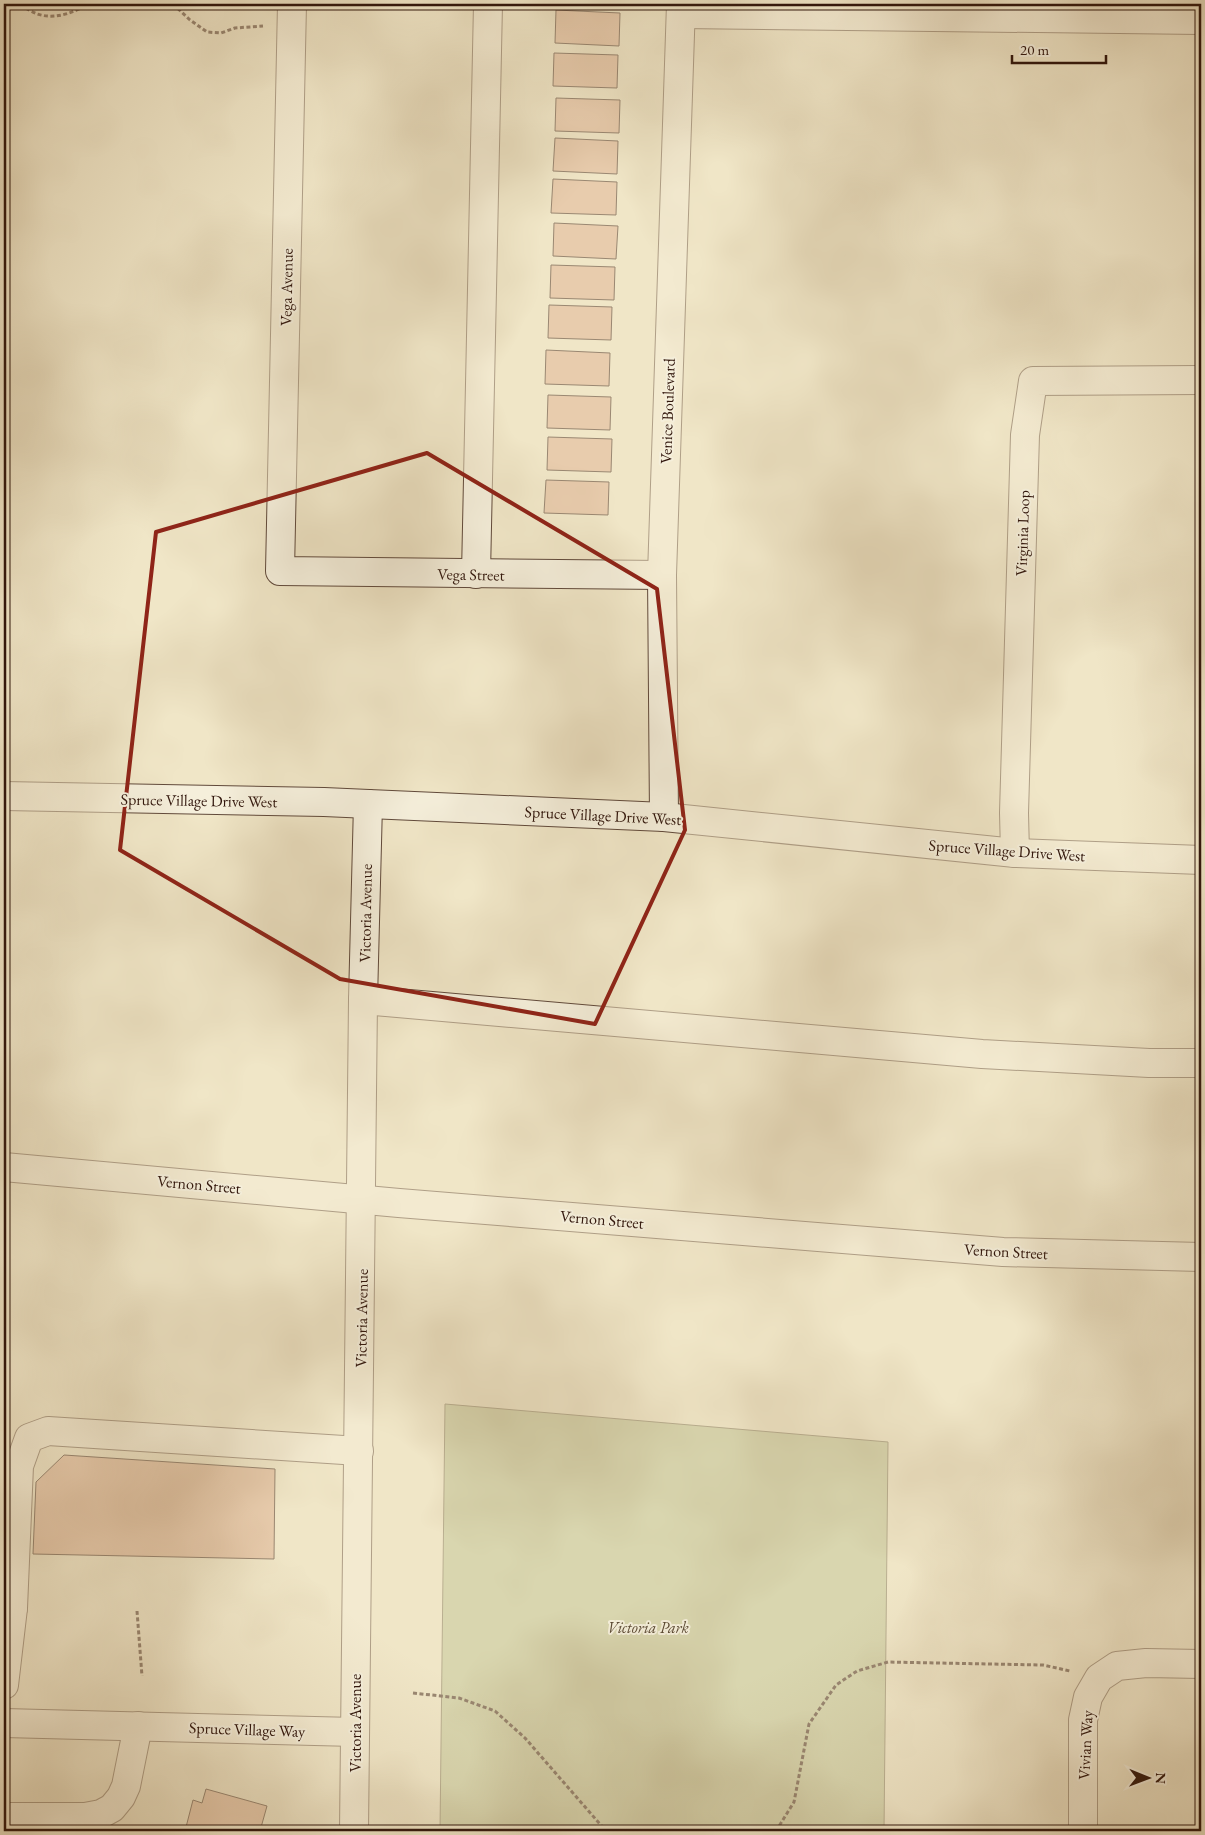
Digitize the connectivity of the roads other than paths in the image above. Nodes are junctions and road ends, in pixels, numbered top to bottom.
1 (488, 4) edge
2 (681, 9) edge
3 (292, 15) edge
4 (1201, 20) edge
5 (1201, 380) edge
6 (280, 571) joint
7 (476, 574) junction
8 (662, 575) junction
9 (4, 796) edge
10 (368, 804) junction
11 (664, 818) junction
12 (1014, 853) junction
13 (1201, 860) edge
14 (364, 1000) junction
15 (1201, 1063) edge
16 (4, 1166) edge
17 (362, 1199) junction
18 (1201, 1257) edge
19 (359, 1451) junction
20 (8, 1608) edge
21 (1201, 1664) edge
22 (4, 1685) edge
23 (4, 1723) edge
24 (138, 1726) junction
25 (355, 1732) junction
26 (4, 1817) edge
27 (354, 1831) edge
28 (1083, 1831) edge

1 - 7 street
2 - 4 street
2 - 8 street, Venice Boulevard
3 - 6 street, Vega Avenue
5 - 12 street, Virginia Loop
6 - 7 street, Vega Street
7 - 8 street, Vega Street
8 - 11 street, Venice Boulevard
9 - 10 street, Spruce Village Drive West
10 - 11 street, Spruce Village Drive West
10 - 14 street, Victoria Avenue
11 - 12 street, Spruce Village Drive West
12 - 13 street, Spruce Village Drive West
14 - 15 street
14 - 17 street, Victoria Avenue
16 - 17 street, Vernon Street
17 - 18 street, Vernon Street
17 - 19 street, Victoria Avenue
19 - 20 street
19 - 25 street, Victoria Avenue
20 - 22 street
21 - 28 street, Vivian Way
23 - 24 street, Spruce Village Way
24 - 25 street, Spruce Village Way
24 - 26 street
25 - 27 street, Victoria Avenue

